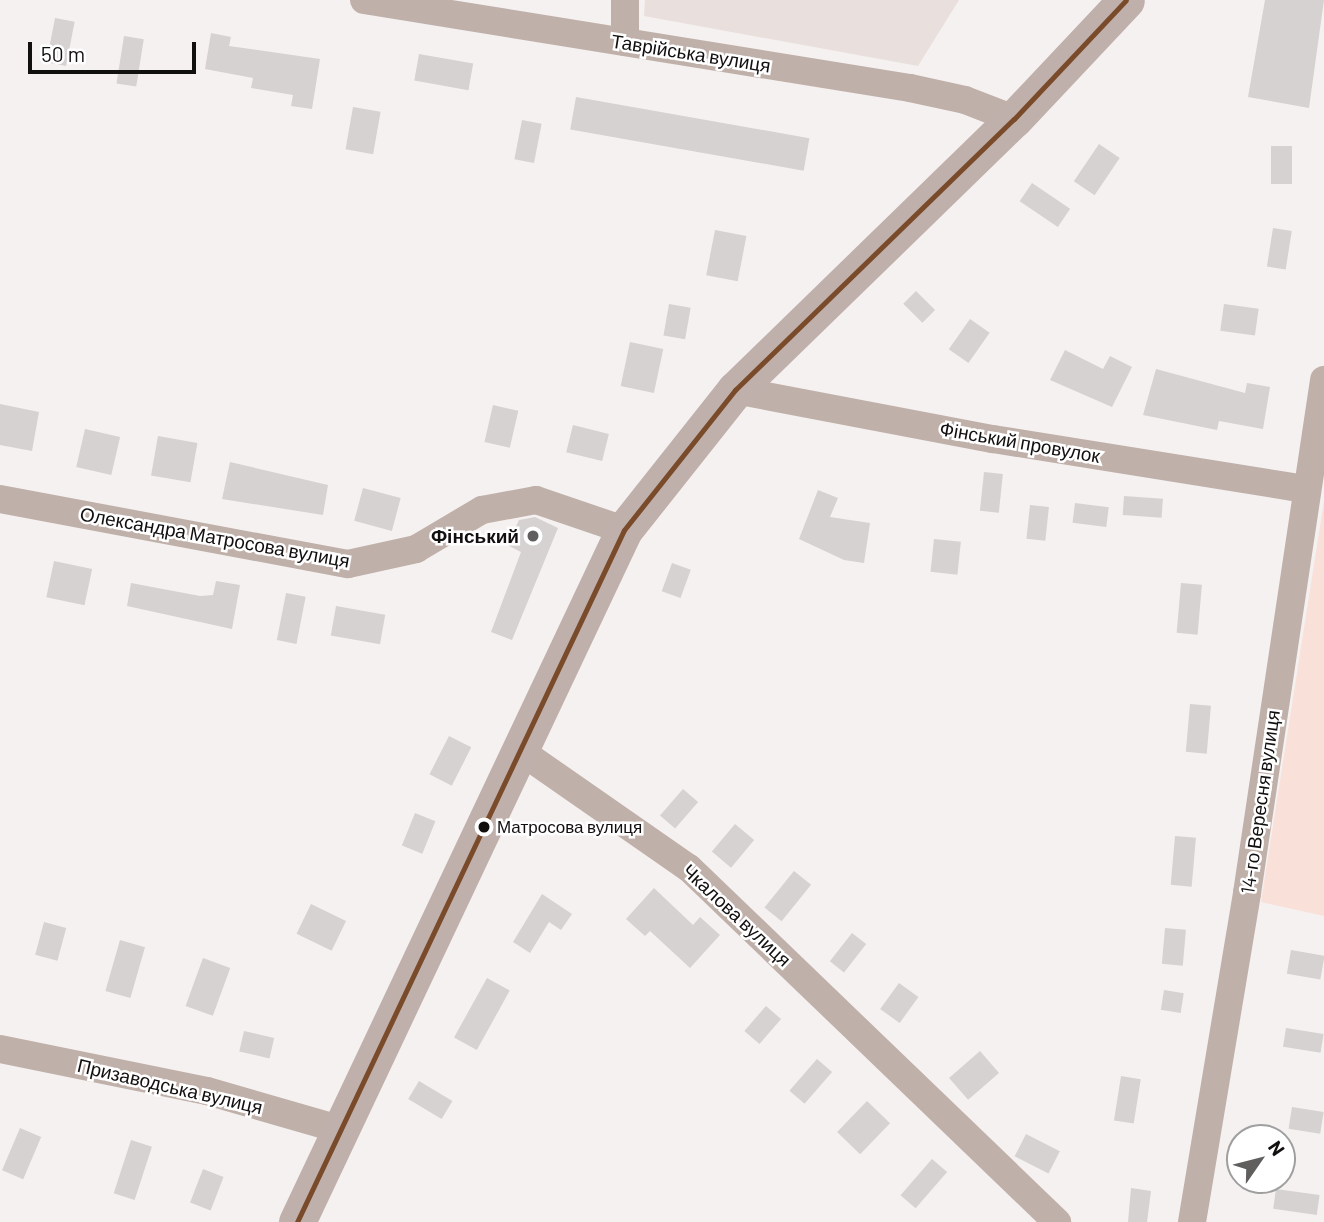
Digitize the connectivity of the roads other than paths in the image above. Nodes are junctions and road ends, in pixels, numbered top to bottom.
1 (364, 0) edge
2 (625, 0) edge
3 (1126, 0) edge
4 (625, 42) junction
5 (1014, 119) junction
6 (1324, 380) edge
7 (735, 390) junction
8 (1306, 489) junction
9 (0, 499) edge
10 (624, 530) junction
11 (519, 750) junction
12 (0, 1049) edge
13 (339, 1129) junction
14 (297, 1222) edge
15 (1057, 1222) edge
16 (1192, 1222) edge

1 - 4 street, Таврійська вулиця
2 - 4 street
3 - 5 main road
4 - 5 street, Таврійська вулиця
5 - 7 main road
6 - 8 street, 14-го Вересня вулиця
7 - 8 street, Фінський провулок
7 - 10 main road
8 - 16 street, 14-го Вересня вулиця
9 - 10 street, Олександра Матросова вулиця
10 - 11 main road
11 - 13 main road
11 - 15 street, Чкалова вулиця
12 - 13 street, Призаводська вулиця
13 - 14 main road

